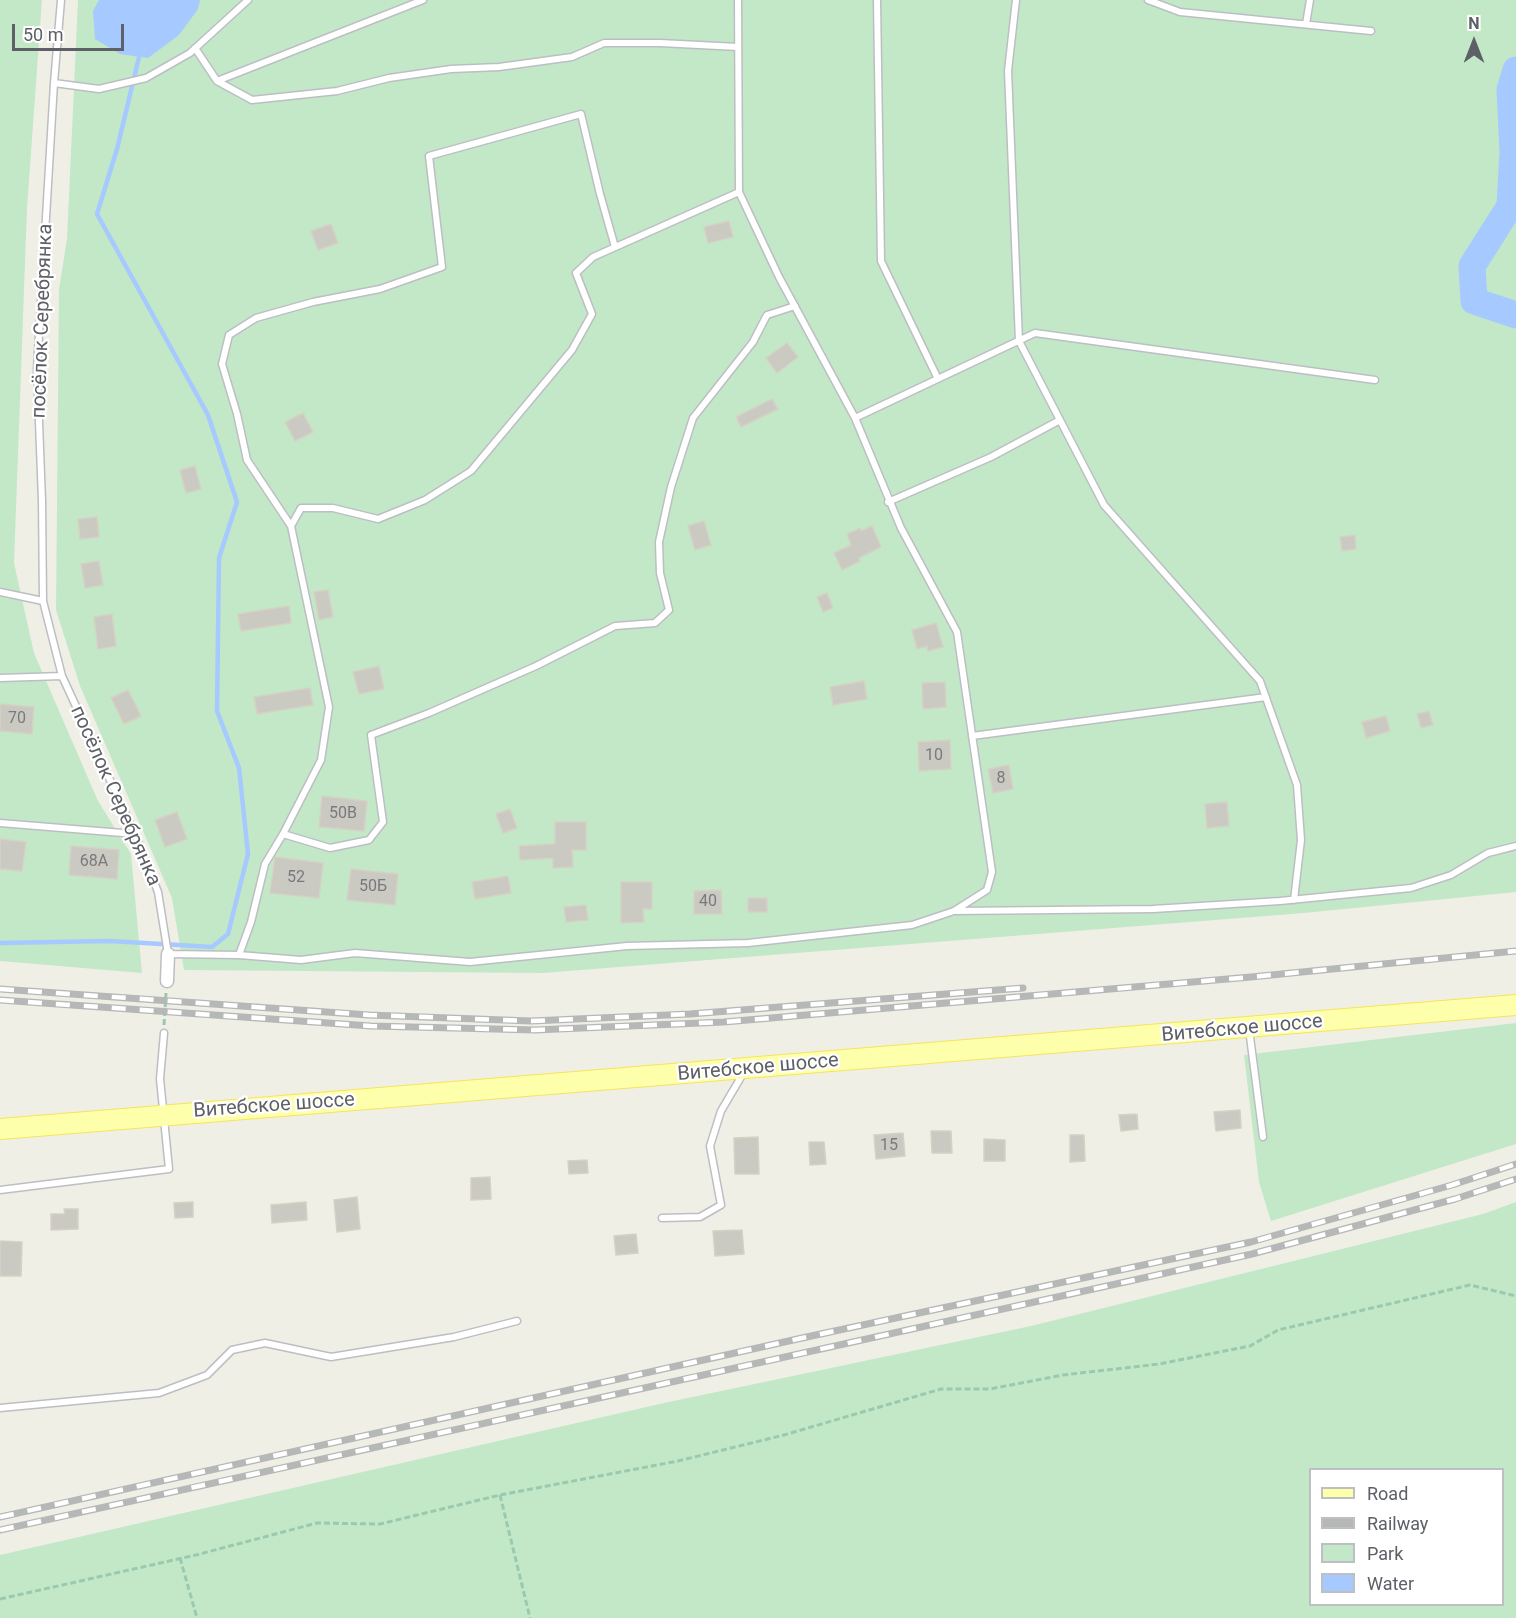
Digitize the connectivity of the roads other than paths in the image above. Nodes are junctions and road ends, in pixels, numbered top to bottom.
1 (61, 0) edge
2 (248, 0) edge
3 (423, 0) edge
4 (738, 0) edge
5 (877, 0) edge
6 (1016, 0) edge
7 (1148, 0) edge
8 (1310, 0) edge
9 (1168, 4) edge
10 (1305, 24) junction
11 (1371, 31) dead end
12 (738, 47) junction
13 (195, 48) junction
14 (217, 81) junction
15 (54, 83) junction
16 (739, 192) junction
17 (615, 247) junction
18 (795, 306) junction
19 (1019, 340) junction
20 (939, 379) junction
21 (1375, 380) dead end
22 (855, 418) junction
23 (1060, 420) junction
24 (888, 502) junction
25 (291, 526) junction
26 (0, 592) edge
27 (43, 602) junction
28 (62, 676) junction
29 (0, 678) edge
30 (1266, 697) junction
31 (972, 736) junction
32 (0, 823) edge
33 (135, 834) junction
34 (283, 834) junction
35 (1516, 846) edge
36 (1294, 900) junction
37 (954, 911) junction
38 (168, 954) junction
39 (239, 955) junction
40 (167, 981) road end
41 (1516, 1005) edge
42 (1249, 1028) junction
43 (164, 1033) road end
44 (746, 1069) junction
45 (164, 1115) junction
46 (0, 1129) edge
47 (1263, 1137) dead end
48 (0, 1190) edge
49 (662, 1218) dead end
50 (517, 1321) dead end
51 (0, 1408) edge

1 - 15 lane, посёлок Серебрянка
2 - 13 lane
3 - 14 lane
4 - 12 lane
5 - 20 lane
6 - 19 lane
7 - 9 lane
8 - 10 lane
9 - 10 lane
10 - 11 lane
12 - 14 lane
12 - 16 lane
13 - 14 lane
13 - 15 lane
15 - 27 lane, посёлок Серебрянка
16 - 17 lane
16 - 18 lane
17 - 25 lane
17 - 25 lane
18 - 22 lane
18 - 34 lane
19 - 20 lane
19 - 21 lane
19 - 23 lane
20 - 22 lane
22 - 24 lane
23 - 24 lane
23 - 30 lane
24 - 31 lane
25 - 34 lane
26 - 27 lane
27 - 28 lane, посёлок Серебрянка
28 - 29 lane
28 - 33 lane, посёлок Серебрянка
30 - 31 lane
30 - 36 lane
31 - 37 lane
32 - 33 lane
33 - 38 lane, посёлок Серебрянка
34 - 39 lane
35 - 36 lane
36 - 37 lane
37 - 39 lane
38 - 39 lane
38 - 40 street
41 - 42 main road, Витебское шоссе
42 - 44 main road, Витебское шоссе
42 - 47 lane
43 - 45 lane
44 - 45 main road, Витебское шоссе
44 - 49 lane
45 - 46 main road, Витебское шоссе
45 - 48 lane
50 - 51 lane

